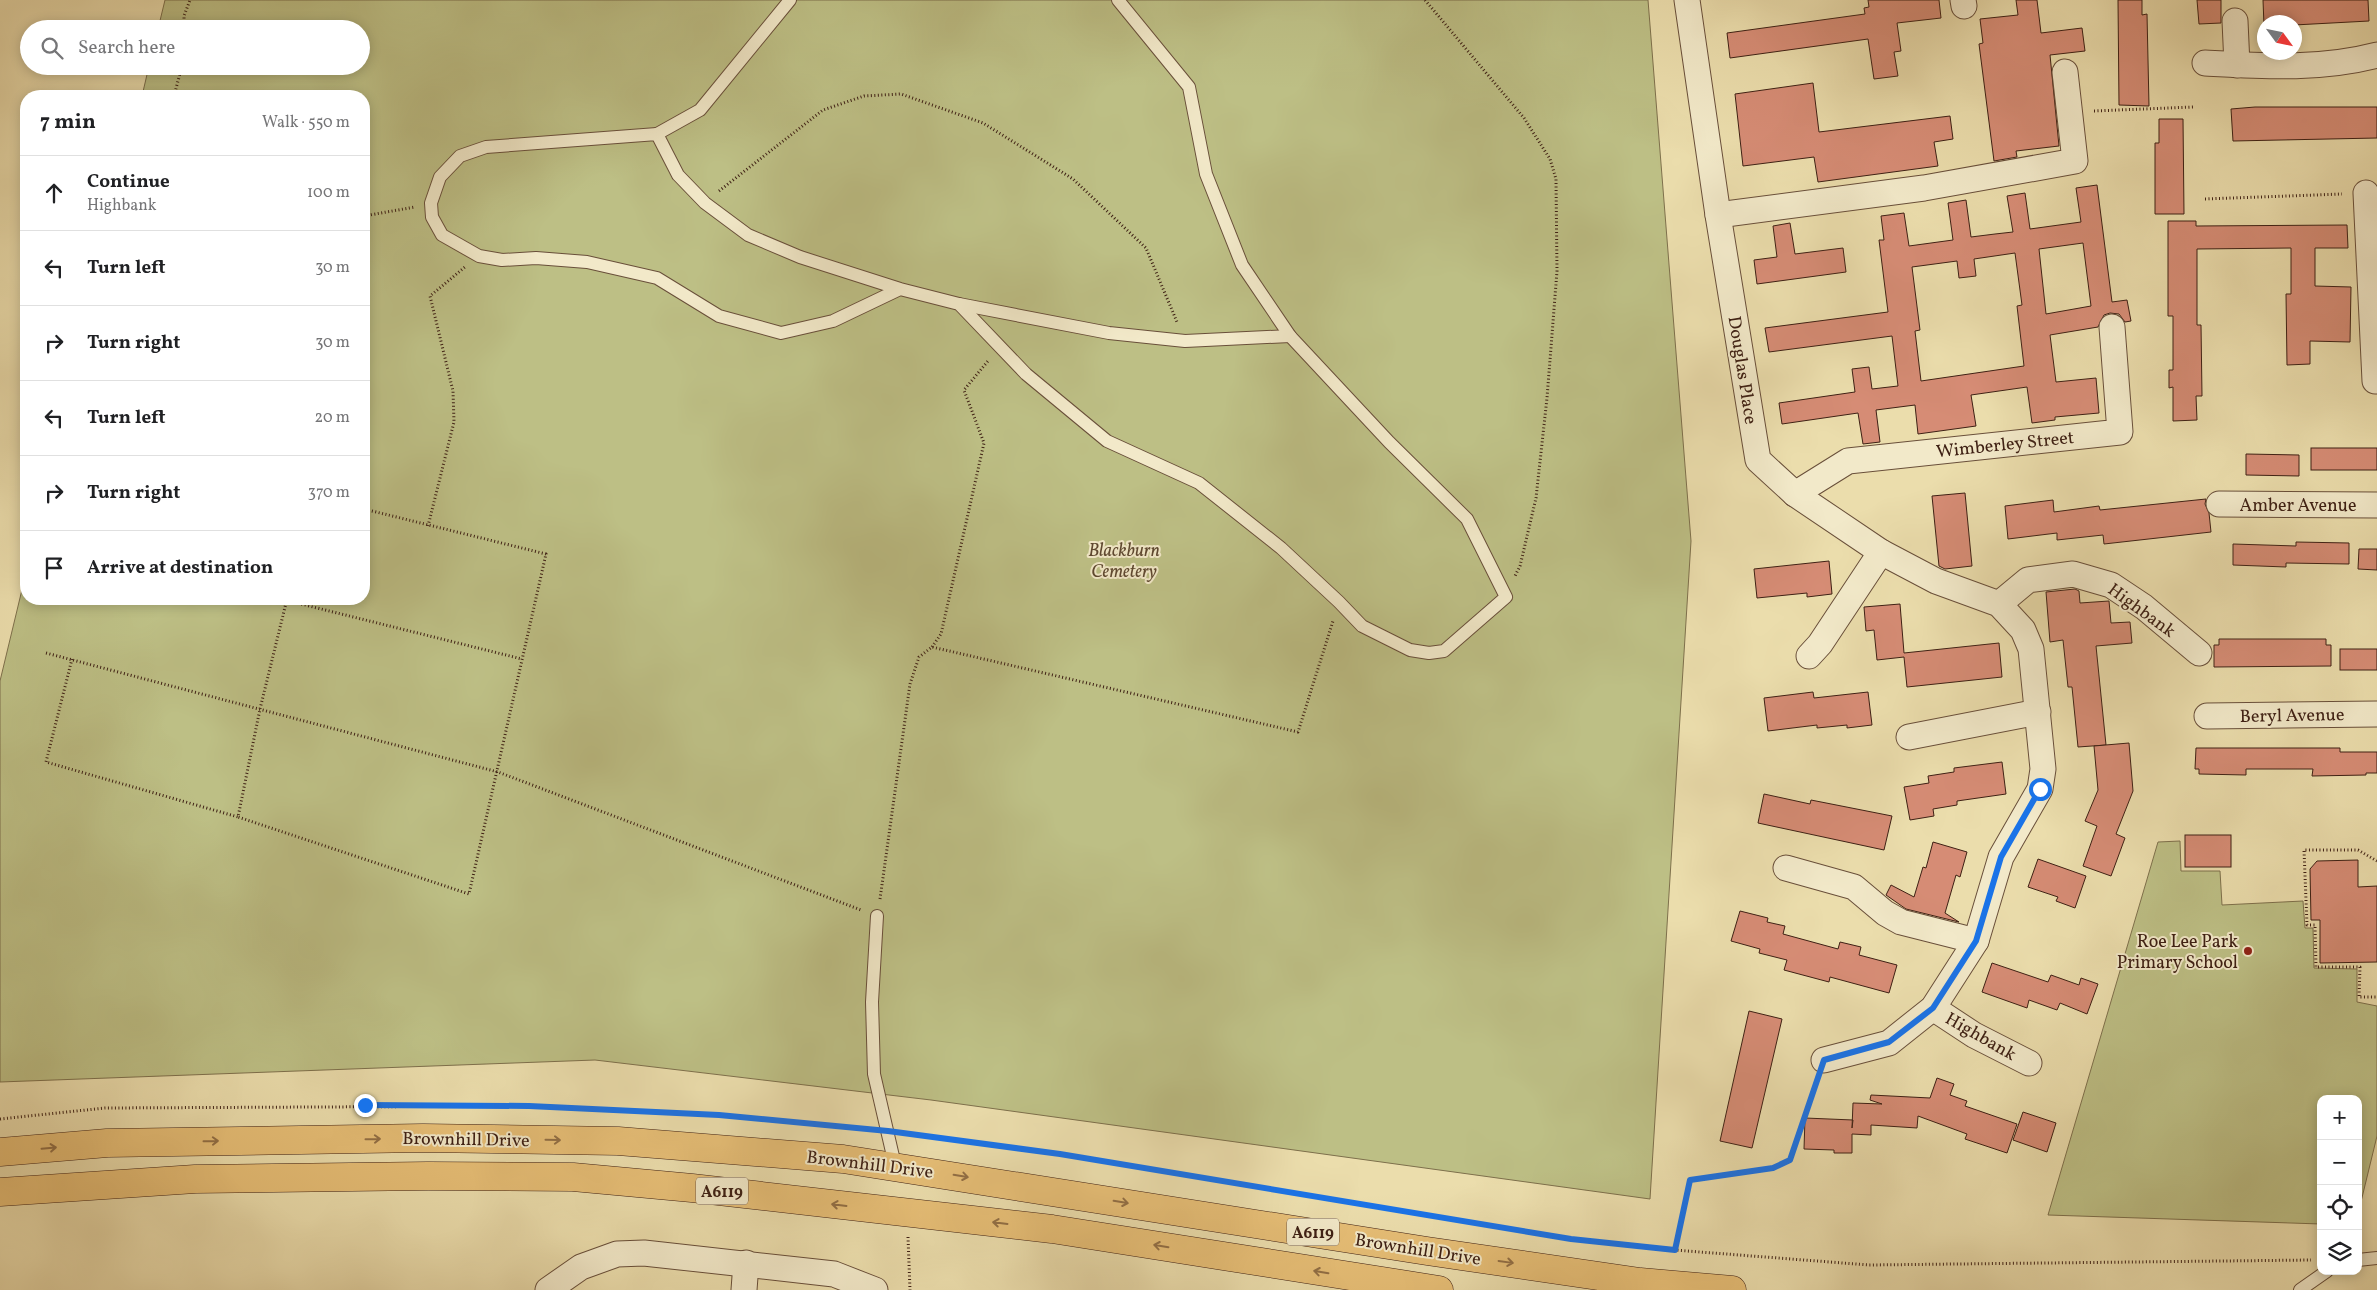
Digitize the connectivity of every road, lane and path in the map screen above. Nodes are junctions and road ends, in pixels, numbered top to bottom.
1 (190, 0) edge
2 (790, 0) edge
3 (1118, 0) edge
4 (1425, 0) edge
5 (1687, 0) edge
6 (184, 20) edge
7 (2235, 22) dead end
8 (2377, 55) edge
9 (2205, 64) dead end
10 (2237, 65) junction
11 (2065, 72) dead end
12 (180, 75) edge
13 (176, 90) edge
14 (2193, 107) dead end
15 (2091, 111) dead end
16 (657, 134) junction
17 (2366, 193) joint
18 (2205, 199) dead end
19 (431, 203) junction
20 (705, 203) junction
21 (370, 215) edge
22 (1718, 215) junction
23 (479, 256) junction
24 (900, 289) junction
25 (959, 304) junction
26 (2112, 327) dead end
27 (1290, 336) junction
28 (1185, 342) junction
29 (1000, 347) junction
30 (2377, 381) edge
31 (1795, 494) junction
32 (2219, 504) dead end
33 (2377, 505) edge
34 (370, 511) edge
35 (428, 526) junction
36 (1882, 552) junction
37 (1506, 597) junction
38 (1339, 602) junction
39 (1999, 604) junction
40 (286, 605) edge
41 (307, 605) edge
42 (932, 647) junction
43 (46, 653) dead end
44 (2199, 654) dead end
45 (1809, 656) dead end
46 (522, 659) junction
47 (72, 660) junction
48 (260, 709) junction
49 (2038, 712) junction
50 (2377, 714) edge
51 (2207, 716) dead end
52 (1910, 737) dead end
53 (498, 772) junction
54 (238, 817) junction
55 (2377, 861) edge
56 (1786, 868) dead end
57 (877, 916) junction
58 (1976, 941) junction
59 (2377, 997) edge
60 (1933, 1008) junction
61 (1824, 1060) joint
62 (2029, 1063) dead end
63 (0, 1118) edge
64 (888, 1131) junction
65 (0, 1152) edge
66 (895, 1165) junction
67 (0, 1192) edge
68 (1675, 1250) junction
69 (2377, 1258) edge
70 (2317, 1260) edge
71 (2362, 1260) edge
72 (746, 1263) junction
73 (2321, 1275) edge
74 (548, 1290) edge
75 (744, 1290) edge
76 (875, 1290) edge
77 (1439, 1290) edge
78 (1732, 1290) edge
79 (2300, 1290) edge

1 - 6 path
2 - 16 lane
3 - 27 lane
4 - 37 path
5 - 22 street, Douglas Place
7 - 10 street
8 - 10 street
9 - 10 street
11 - 22 street
12 - 13 path
14 - 15 path
16 - 19 lane
16 - 20 lane
17 - 18 path
17 - 30 street
19 - 21 path
19 - 23 lane
20 - 24 lane
20 - 28 path
22 - 31 street, Douglas Place
23 - 24 lane
23 - 35 path
24 - 25 lane
25 - 28 lane
25 - 29 lane
26 - 31 street, Wimberley Street
27 - 28 lane
27 - 37 lane
29 - 38 lane
29 - 42 path
31 - 36 street, Douglas Place
32 - 33 street, Amber Avenue
34 - 35 path
35 - 46 path
36 - 39 street, Douglas Place
36 - 45 street
37 - 38 lane
38 - 42 path
39 - 44 street, Highbank
39 - 49 street, Highbank
40 - 48 path
41 - 46 path
42 - 57 path
43 - 47 path
46 - 53 path
47 - 48 path
47 - 54 path
48 - 53 path
48 - 54 path
49 - 52 street
49 - 58 street, Highbank
50 - 51 street, Beryl Avenue
53 - 54 path
53 - 57 path
55 - 59 path
56 - 58 street
57 - 64 lane
58 - 60 street, Highbank
60 - 61 street, Highbank
60 - 62 street, Highbank
61 - 68 path
63 - 64 path
64 - 66 lane
64 - 68 path
65 -> 66 highway, Brownhill Drive / A6119
66 -> 78 highway, Brownhill Drive / A6119
77 -> 67 highway, Brownhill Drive / A6119
68 - 70 path
69 - 71 lane
72 - 74 street
72 - 75 street
72 - 76 street
73 - 79 lane

